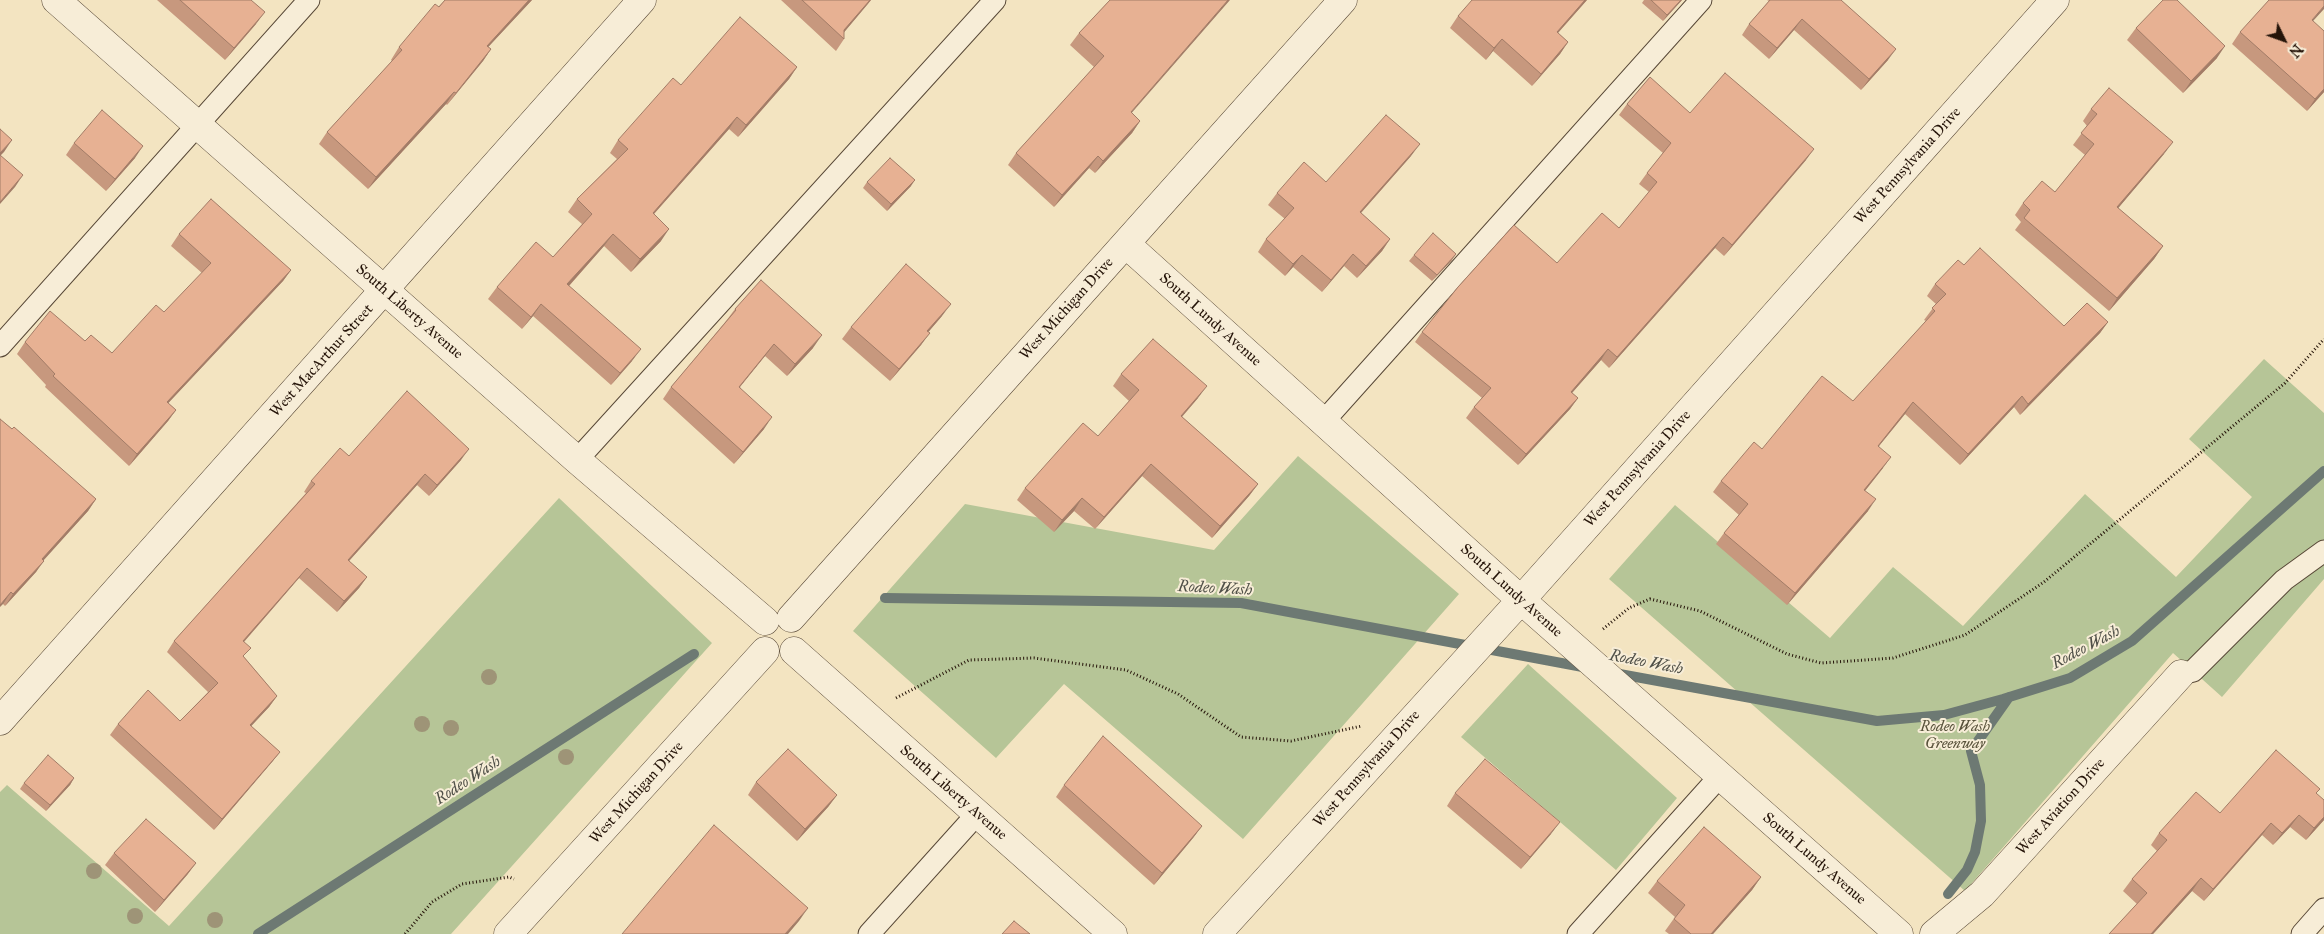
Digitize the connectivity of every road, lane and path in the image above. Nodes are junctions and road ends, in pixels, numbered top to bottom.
1 (56, 0) edge
2 (309, 0) edge
3 (642, 0) edge
4 (995, 0) edge
5 (1343, 0) edge
6 (1701, 0) edge
7 (2056, 0) edge
8 (197, 125) junction
9 (1126, 244) junction
10 (384, 290) junction
11 (2324, 339) edge
12 (0, 346) edge
13 (1323, 422) junction
14 (577, 460) junction
15 (2324, 551) edge
16 (1521, 600) junction
17 (778, 619) junction
18 (1577, 650) junction
19 (765, 651) junction
20 (794, 651) junction
21 (2181, 674) joint
22 (864, 715) junction
23 (0, 721) edge
24 (1368, 725) dead end
25 (1720, 776) junction
26 (977, 814) junction
27 (547, 891) junction
28 (2324, 909) edge
29 (405, 934) edge
30 (508, 934) edge
31 (870, 934) edge
32 (1113, 934) edge
33 (1218, 934) edge
34 (1578, 934) edge
35 (1899, 934) edge
36 (1934, 934) edge
37 (2302, 934) edge

1 - 8 street, South Liberty Avenue
2 - 8 lane
3 - 10 street, West MacArthur Street
4 - 14 lane
5 - 9 street, West Michigan Drive
6 - 13 lane
7 - 16 street, West Pennsylvania Drive
8 - 10 street, South Liberty Avenue
8 - 12 lane
9 - 13 street, South Lundy Avenue
9 - 17 street, West Michigan Drive
10 - 14 street, South Liberty Avenue
10 - 23 street, West MacArthur Street
11 - 18 path
13 - 16 street, South Lundy Avenue
14 - 17 street, South Liberty Avenue
15 - 21 lane
16 - 18 street, South Lundy Avenue
16 - 33 street, West Pennsylvania Drive
17 - 19 street
17 - 20 street
18 - 25 street, South Lundy Avenue
19 - 20 street
19 - 27 street, West Michigan Drive
20 - 22 street, South Liberty Avenue
21 - 36 street, West Aviation Drive
22 - 24 path
22 - 26 street, South Liberty Avenue
25 - 34 lane
25 - 35 street, South Lundy Avenue
26 - 31 lane
26 - 32 street, South Liberty Avenue
27 - 29 path
27 - 30 street, West Michigan Drive
28 - 37 lane

